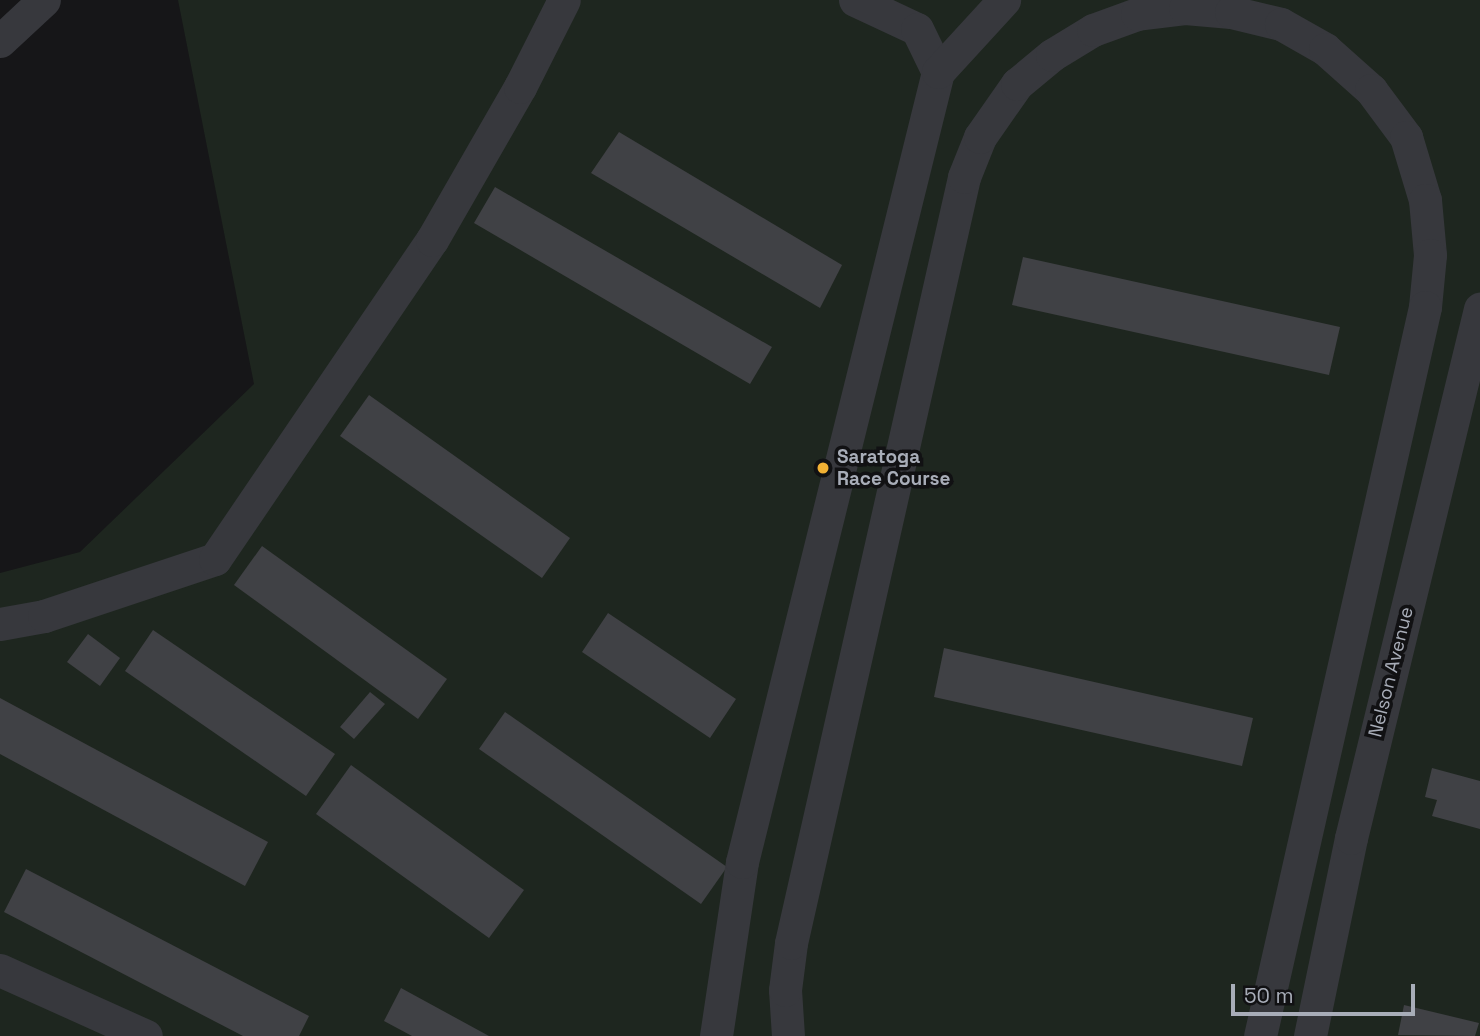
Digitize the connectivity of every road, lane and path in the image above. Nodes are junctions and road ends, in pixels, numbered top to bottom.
1 (44, 0) edge
2 (564, 0) edge
3 (855, 0) edge
4 (1004, 0) edge
5 (0, 41) edge
6 (938, 72) junction
7 (1480, 309) edge
8 (1468, 406) edge
9 (0, 624) edge
10 (0, 970) edge
11 (146, 1036) edge
12 (716, 1036) edge
13 (788, 1036) edge
14 (1260, 1036) edge
15 (1310, 1036) edge

1 - 5 street
2 - 9 street
3 - 6 street
4 - 6 street
6 - 12 street
7 - 8 street, Nelson Avenue
8 - 15 street, Nelson Avenue
10 - 11 street
13 - 14 street

